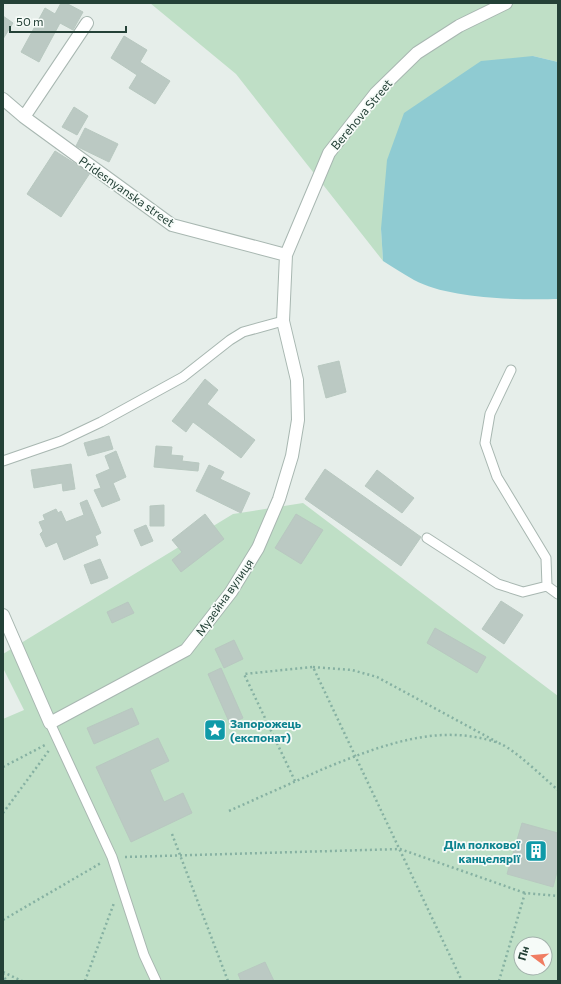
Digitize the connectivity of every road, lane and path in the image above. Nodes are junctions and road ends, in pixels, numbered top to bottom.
1 (506, 3) edge
2 (87, 23) dead end
3 (3, 99) edge
4 (24, 117) junction
5 (286, 255) junction
6 (283, 321) junction
7 (511, 370) dead end
8 (3, 461) edge
9 (427, 538) dead end
10 (548, 586) junction
11 (558, 594) edge
12 (3, 615) edge
13 (313, 667) junction
14 (50, 723) junction
15 (57, 739) junction
16 (503, 745) junction
17 (355, 756) junction
18 (3, 768) edge
19 (295, 781) junction
20 (558, 790) edge
21 (229, 811) dead end
22 (3, 813) edge
23 (172, 834) dead end
24 (400, 849) junction
25 (180, 855) junction
26 (112, 857) junction
27 (121, 884) junction
28 (525, 893) junction
29 (558, 896) edge
30 (3, 920) edge
31 (3, 973) edge
32 (6, 981) edge
33 (22, 981) edge
34 (85, 981) edge
35 (156, 981) edge
36 (228, 981) edge
37 (462, 981) edge
38 (499, 981) edge

1 - 5 street, Berehova Street
2 - 4 street
3 - 4 street, Pridesnyanska street
4 - 5 street, Pridesnyanska street
5 - 6 street, Музейна вулиця
6 - 8 lane
6 - 14 street, Музейна вулиця
7 - 10 lane
9 - 10 lane
10 - 11 lane
12 - 14 street
13 - 16 path
13 - 17 path
13 - 19 path
14 - 15 lane
15 - 18 path
15 - 22 path
15 - 26 lane
16 - 17 path
16 - 20 path
17 - 19 path
17 - 24 path
19 - 21 path
23 - 25 path
24 - 25 path
24 - 28 path
24 - 37 path
25 - 26 path
25 - 36 path
26 - 27 lane
26 - 30 path
27 - 34 path
27 - 35 lane
28 - 29 path
28 - 38 path
31 - 32 path
31 - 33 path

